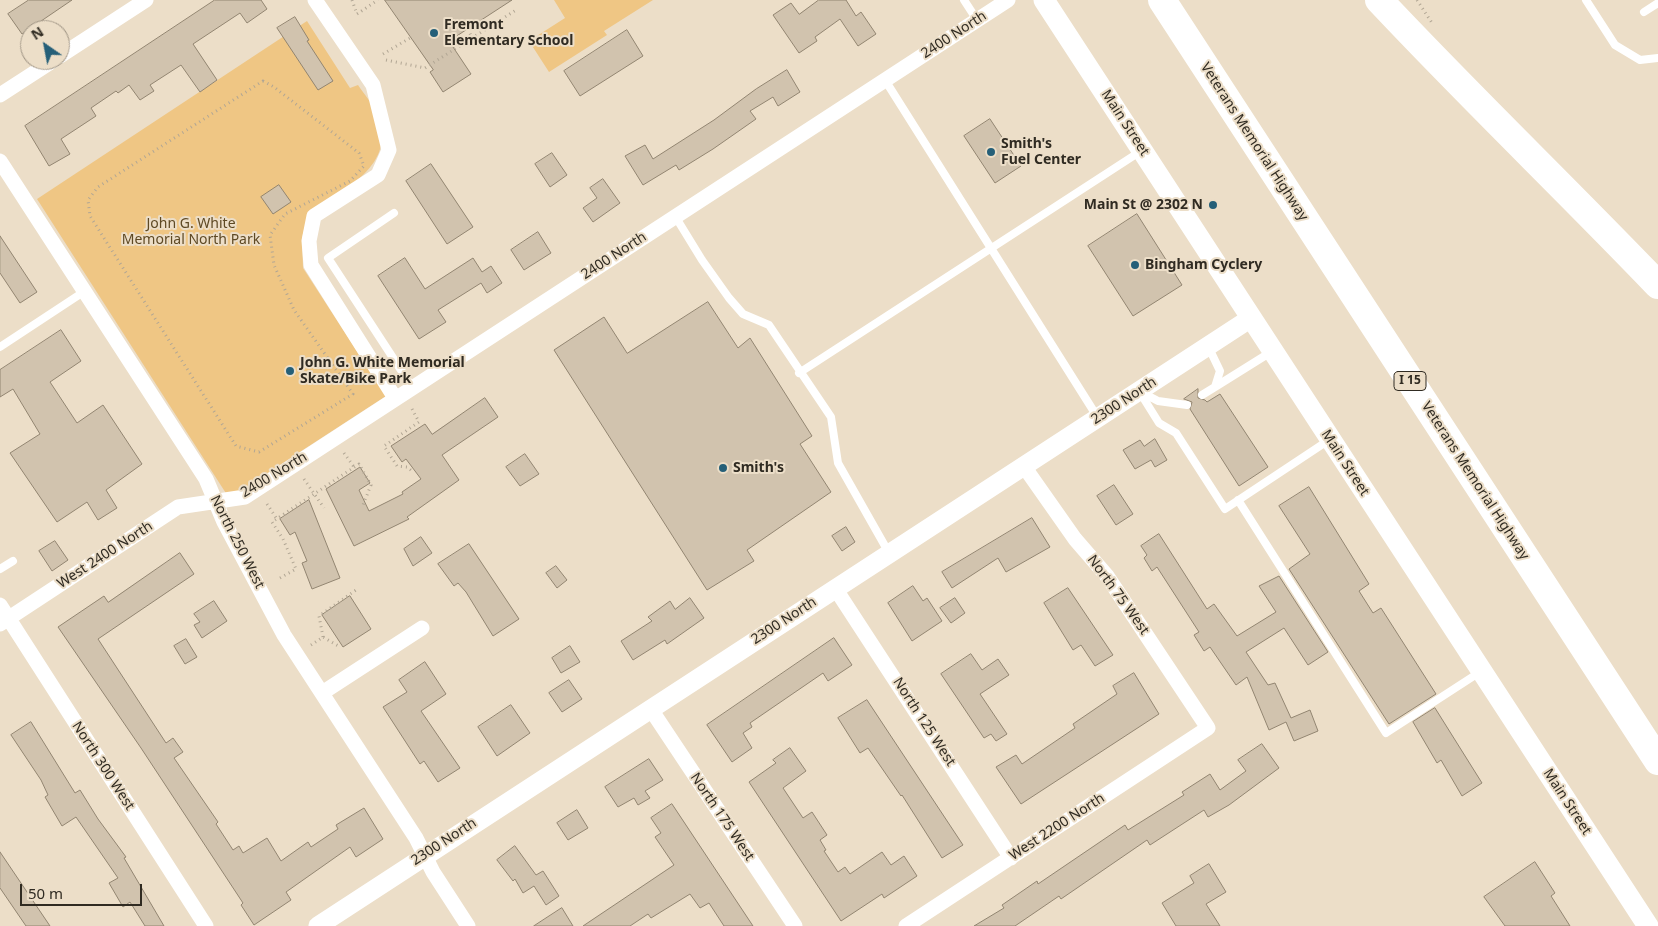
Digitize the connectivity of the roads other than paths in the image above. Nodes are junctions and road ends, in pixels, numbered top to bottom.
1 (146, 0) edge
2 (315, 0) edge
3 (964, 0) edge
4 (1008, 0) edge
5 (1044, 0) edge
6 (1162, 0) edge
7 (1378, 0) edge
8 (1586, 0) edge
9 (1658, 3) edge
10 (1644, 12) dead end
11 (977, 20) junction
12 (70, 49) edge
13 (1658, 58) edge
14 (39, 70) edge
15 (885, 80) junction
16 (0, 95) edge
17 (1143, 150) junction
18 (0, 161) edge
19 (394, 213) dead end
20 (675, 216) junction
21 (990, 247) junction
22 (1658, 285) edge
23 (85, 291) junction
24 (1251, 318) junction
25 (1208, 346) junction
26 (0, 347) edge
27 (1272, 351) junction
28 (800, 373) junction
29 (412, 387) junction
30 (1215, 387) junction
31 (1139, 391) junction
32 (1202, 395) dead end
33 (395, 398) junction
34 (1187, 405) dead end
35 (1098, 418) junction
36 (1329, 440) junction
37 (1023, 465) junction
38 (1238, 500) junction
39 (217, 502) junction
40 (889, 553) junction
41 (13, 562) dead end
42 (0, 569) edge
43 (835, 588) junction
44 (0, 605) edge
45 (4, 621) edge
46 (422, 628) dead end
47 (1482, 671) junction
48 (322, 693) junction
49 (650, 708) junction
50 (1208, 728) joint
51 (1658, 762) edge
52 (425, 854) junction
53 (1011, 858) junction
54 (206, 926) edge
55 (318, 926) edge
56 (468, 926) edge
57 (795, 926) edge
58 (906, 926) edge
59 (1648, 926) edge

1 - 12 street
2 - 33 street
3 - 11 lane
4 - 11 street, 2400 North
5 - 17 main road, Main Street
6 - 51 highway, Veterans Memorial Highway / I 15
7 - 22 highway
8 - 13 lane
9 - 10 lane
11 - 15 street, 2400 North
14 - 16 street
15 - 20 street, 2400 North
15 - 21 lane
17 - 21 lane
17 - 24 main road, Main Street
18 - 23 street, North 250 West
19 - 29 lane
20 - 28 lane
20 - 29 street, 2400 North
21 - 28 lane
21 - 35 lane
23 - 26 lane
23 - 39 street, North 250 West
24 - 25 street, 2300 North
24 - 27 main road, Main Street
25 - 30 lane
25 - 31 street, 2300 North
27 - 30 lane
27 - 36 main road, Main Street
28 - 40 lane
29 - 33 street, 2400 North
30 - 32 lane
31 - 34 lane
31 - 35 street, 2300 North
31 - 38 lane
33 - 39 street, 2400 North
35 - 37 street, 2300 North
36 - 38 lane
36 - 47 main road, Main Street
37 - 40 street, 2300 North
37 - 50 street, North 75 West
38 - 47 lane
39 - 45 street, West 2400 North
39 - 48 street, North 250 West
40 - 43 street, 2300 North
41 - 42 lane
43 - 49 street, 2300 North
43 - 53 street, North 125 West
44 - 45 street, North 300 West
45 - 54 street, North 300 West
46 - 48 street
47 - 59 main road, Main Street
48 - 52 street, North 250 West
49 - 52 street, 2300 North
49 - 57 street, North 175 West
50 - 53 street, West 2200 North
52 - 55 street, 2300 North
52 - 56 street, North 250 West
53 - 58 street, West 2200 North

